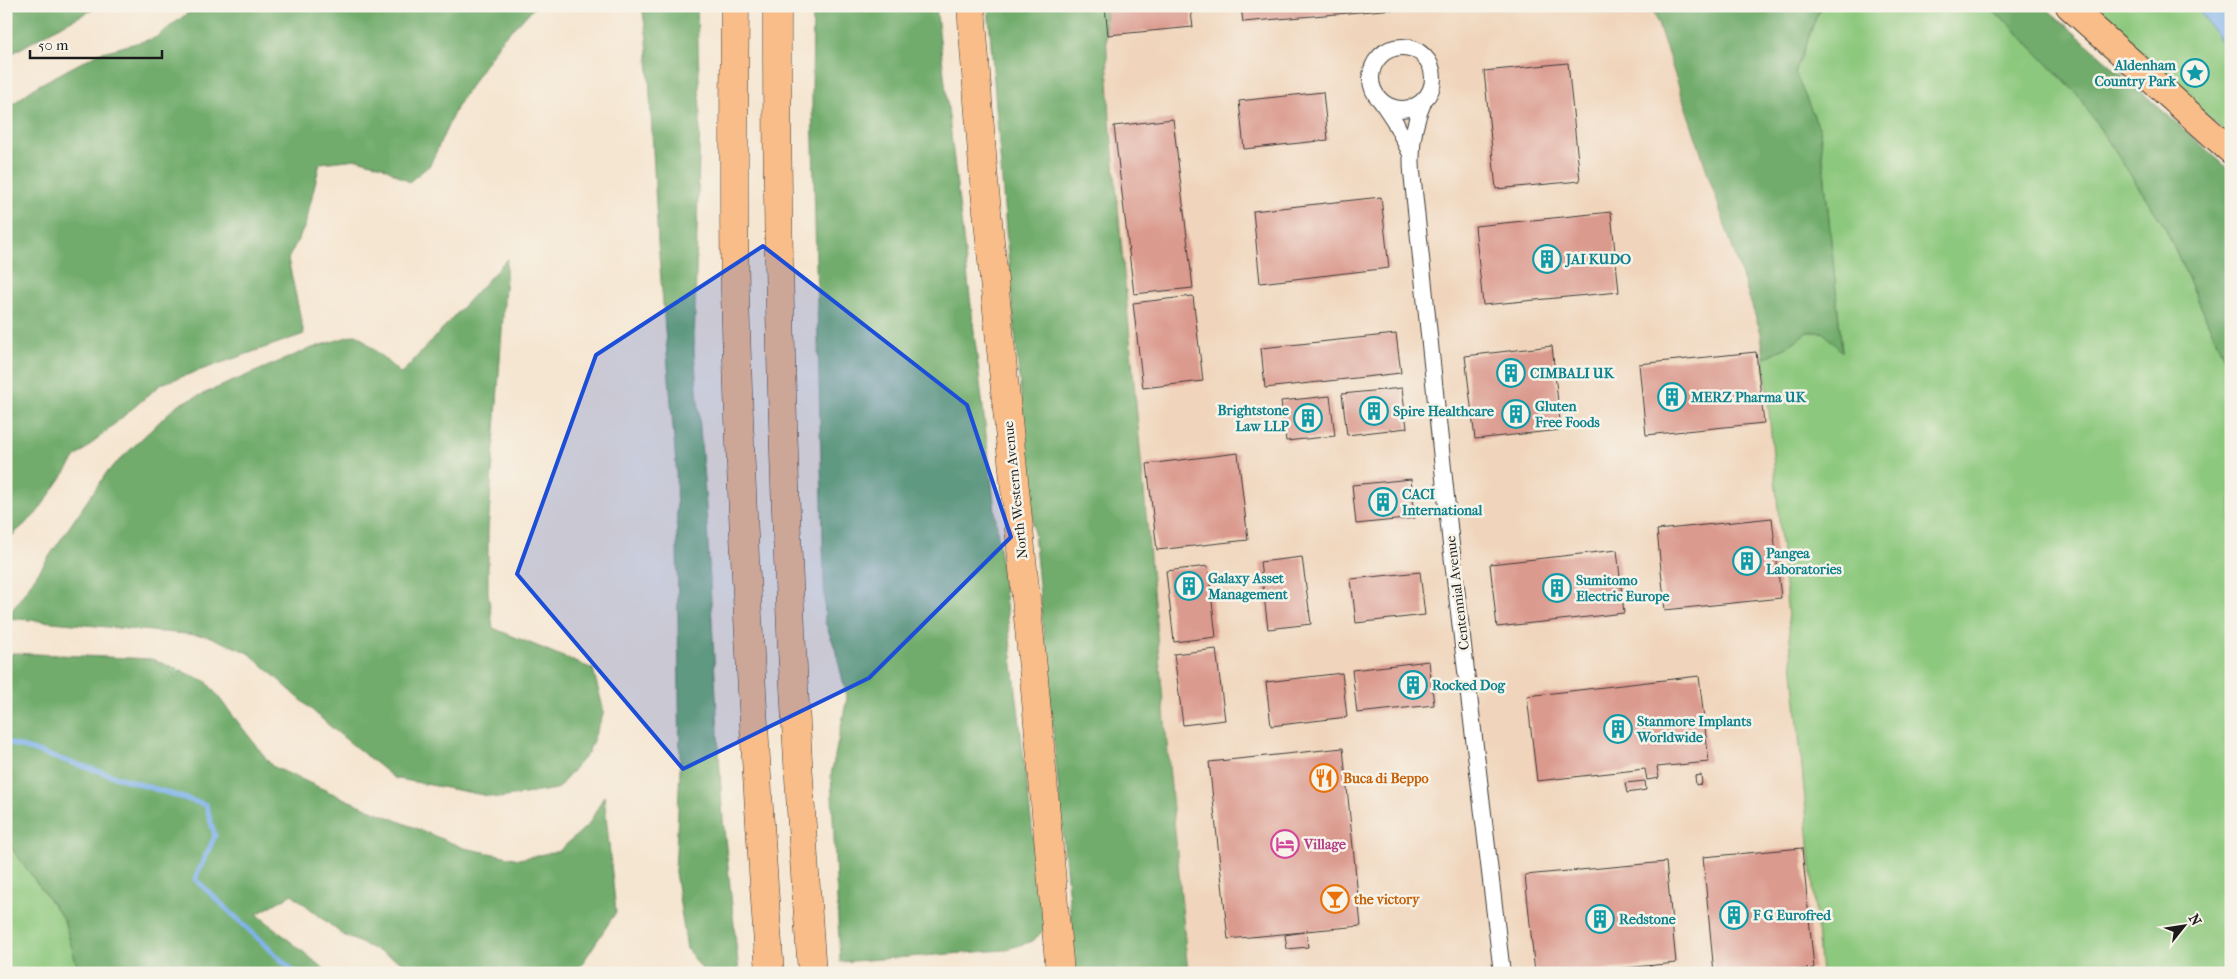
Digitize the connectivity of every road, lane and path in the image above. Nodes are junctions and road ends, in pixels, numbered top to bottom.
1 (735, 6) edge
2 (777, 6) edge
3 (971, 6) edge
4 (2069, 6) edge
5 (1380, 99) junction
6 (1424, 100) junction
7 (2231, 151) edge
8 (1410, 152) junction
9 (770, 973) edge
10 (812, 973) edge
11 (1060, 973) edge
12 (1502, 973) edge

1 - 9 highway
2 - 10 highway
3 - 11 highway, North Western Avenue
4 - 7 main road
5 - 6 street
5 - 6 street
5 - 8 street
6 - 8 street
8 - 12 street, Centennial Avenue

